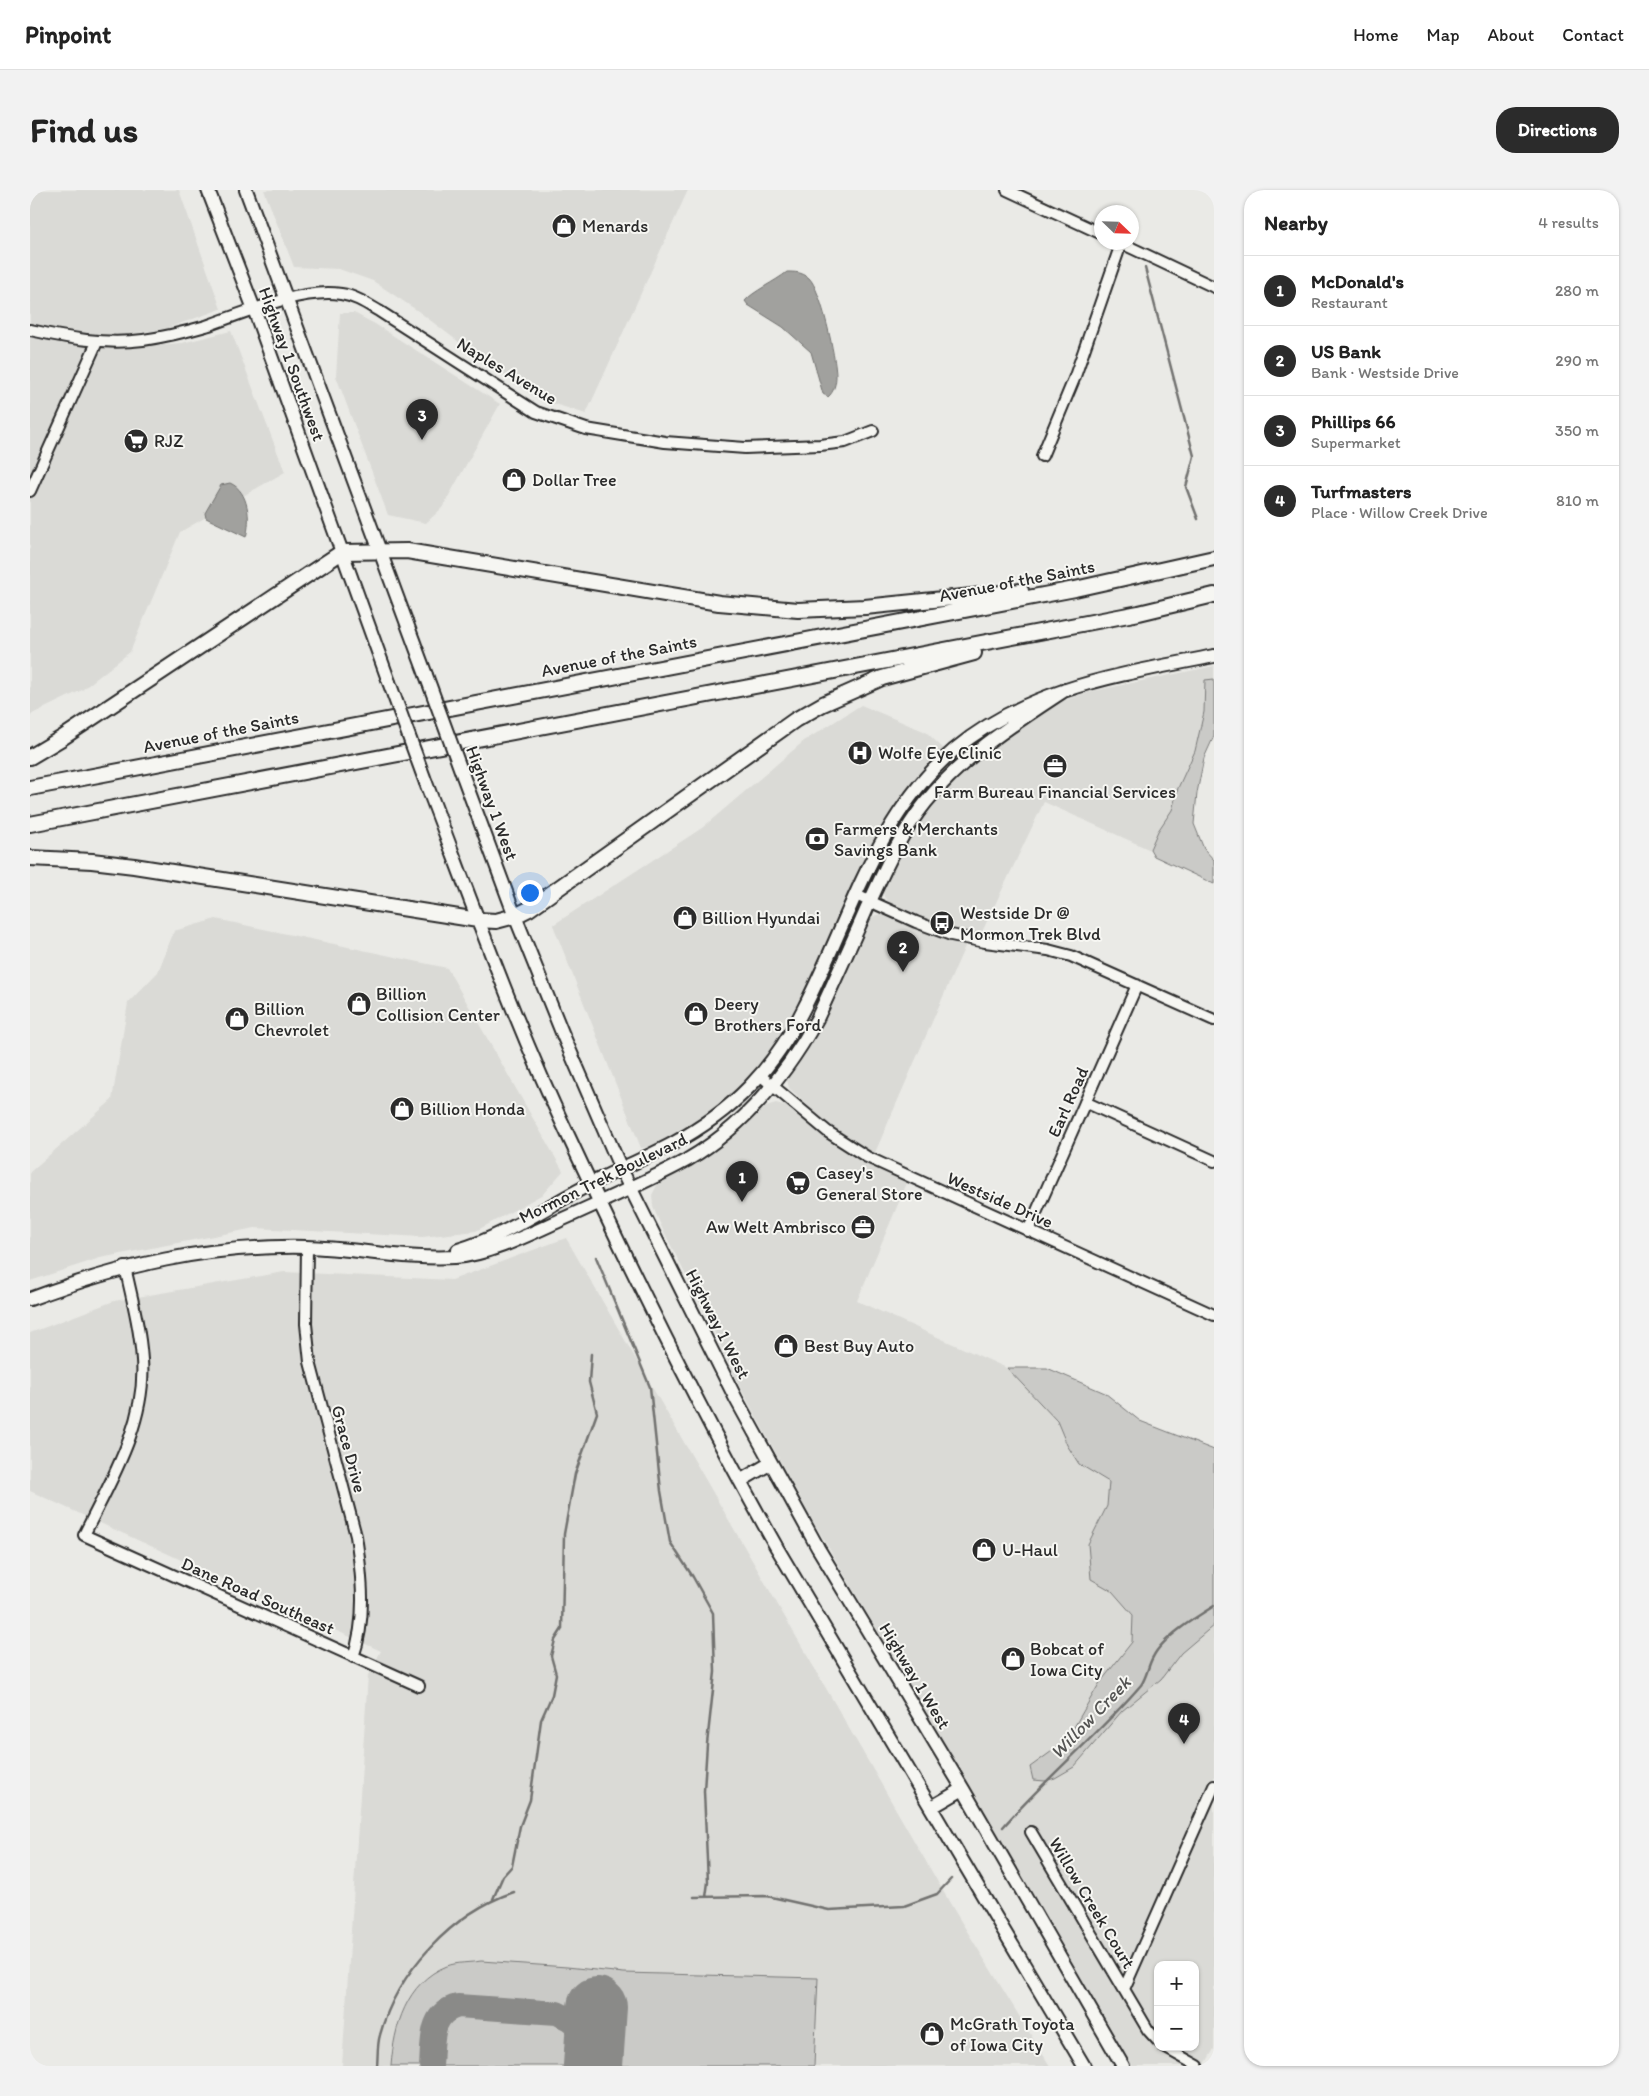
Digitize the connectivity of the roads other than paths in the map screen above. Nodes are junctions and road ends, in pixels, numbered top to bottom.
1 (208, 190) edge
2 (246, 190) edge
3 (1008, 190) edge
4 (1094, 230) edge
5 (1118, 250) edge
6 (1135, 250) edge
7 (1214, 287) edge
8 (286, 300) junction
9 (254, 309) junction
10 (30, 330) edge
11 (97, 342) junction
12 (873, 431) dead end
13 (1042, 456) dead end
14 (30, 491) edge
15 (379, 550) junction
16 (342, 552) junction
17 (1214, 558) edge
18 (1138, 577) junction
19 (1214, 595) edge
20 (1083, 624) junction
21 (1214, 656) edge
22 (1065, 690) junction
23 (30, 757) edge
24 (30, 788) edge
25 (30, 824) edge
26 (30, 858) edge
27 (856, 895) junction
28 (870, 902) junction
29 (515, 916) junction
30 (478, 920) junction
31 (1137, 986) junction
32 (1214, 1020) edge
33 (761, 1076) junction
34 (773, 1086) junction
35 (1085, 1102) junction
36 (1214, 1161) edge
37 (621, 1169) junction
38 (592, 1183) junction
39 (630, 1188) junction
40 (600, 1202) junction
41 (1028, 1231) junction
42 (307, 1247) junction
43 (434, 1257) junction
44 (125, 1267) junction
45 (30, 1299) edge
46 (1214, 1315) edge
47 (771, 1463) junction
48 (740, 1481) junction
49 (353, 1657) junction
50 (419, 1686) dead end
51 (1214, 1786) edge
52 (963, 1789) junction
53 (932, 1807) junction
54 (1031, 1832) dead end
55 (1124, 1989) junction
56 (1154, 2037) edge
57 (1171, 2051) edge
58 (1084, 2066) edge
59 (1123, 2066) edge
60 (1198, 2066) edge

1 - 9 main road, Highway 1 Southwest
2 - 8 main road, Highway 1 Southwest
3 - 4 street
5 - 13 street
6 - 7 street
8 - 9 street, Naples Avenue
8 - 12 street, Naples Avenue
8 - 15 main road, Highway 1 Southwest
9 - 11 street, Naples Avenue
9 - 16 main road, Highway 1 Southwest
10 - 11 street, Naples Avenue
11 - 14 street
15 - 16 highway
15 - 18 highway
15 - 29 main road, Highway 1 West, bridge
16 - 23 highway
16 - 30 main road, bridge
17 - 18 highway, Avenue of the Saints
18 - 24 highway, Avenue of the Saints
19 - 20 highway
20 - 25 highway
20 - 29 highway
21 - 22 main road, Mormon Trek Boulevard
22 - 27 main road, Mormon Trek Boulevard
22 - 28 main road, Mormon Trek Boulevard
26 - 30 highway
27 - 28 street
27 - 33 main road, Mormon Trek Boulevard
28 - 31 street
28 - 34 main road, Mormon Trek Boulevard
29 - 30 highway
29 - 37 main road, Highway 1 West
30 - 38 main road
31 - 32 street
31 - 35 street, Earl Road
33 - 34 street, Westside Drive
33 - 37 main road, Mormon Trek Boulevard
34 - 39 main road, Mormon Trek Boulevard
34 - 41 street, Westside Drive
35 - 36 street
35 - 41 street, Earl Road
37 - 38 main road, Mormon Trek Boulevard
37 - 39 main road, Highway 1 West
38 - 40 main road
38 - 43 main road, Mormon Trek Boulevard
39 - 40 main road, Mormon Trek Boulevard
39 - 47 main road, Highway 1 West
40 - 43 main road, Mormon Trek Boulevard
40 - 48 main road
41 - 46 street, Westside Drive
42 - 43 main road, Mormon Trek Boulevard
42 - 44 main road, Mormon Trek Boulevard
42 - 49 street, Grace Drive
44 - 45 main road, Mormon Trek Boulevard
44 - 49 street, Dane Road Southeast
47 - 48 main road
47 - 52 main road, Highway 1 West
48 - 53 main road
49 - 50 street, Dane Road Southeast
51 - 55 street
52 - 53 main road
52 - 59 main road, Highway 1 West
53 - 58 main road
54 - 55 street, Willow Creek Court
55 - 56 street, Willow Creek Court
57 - 60 street

